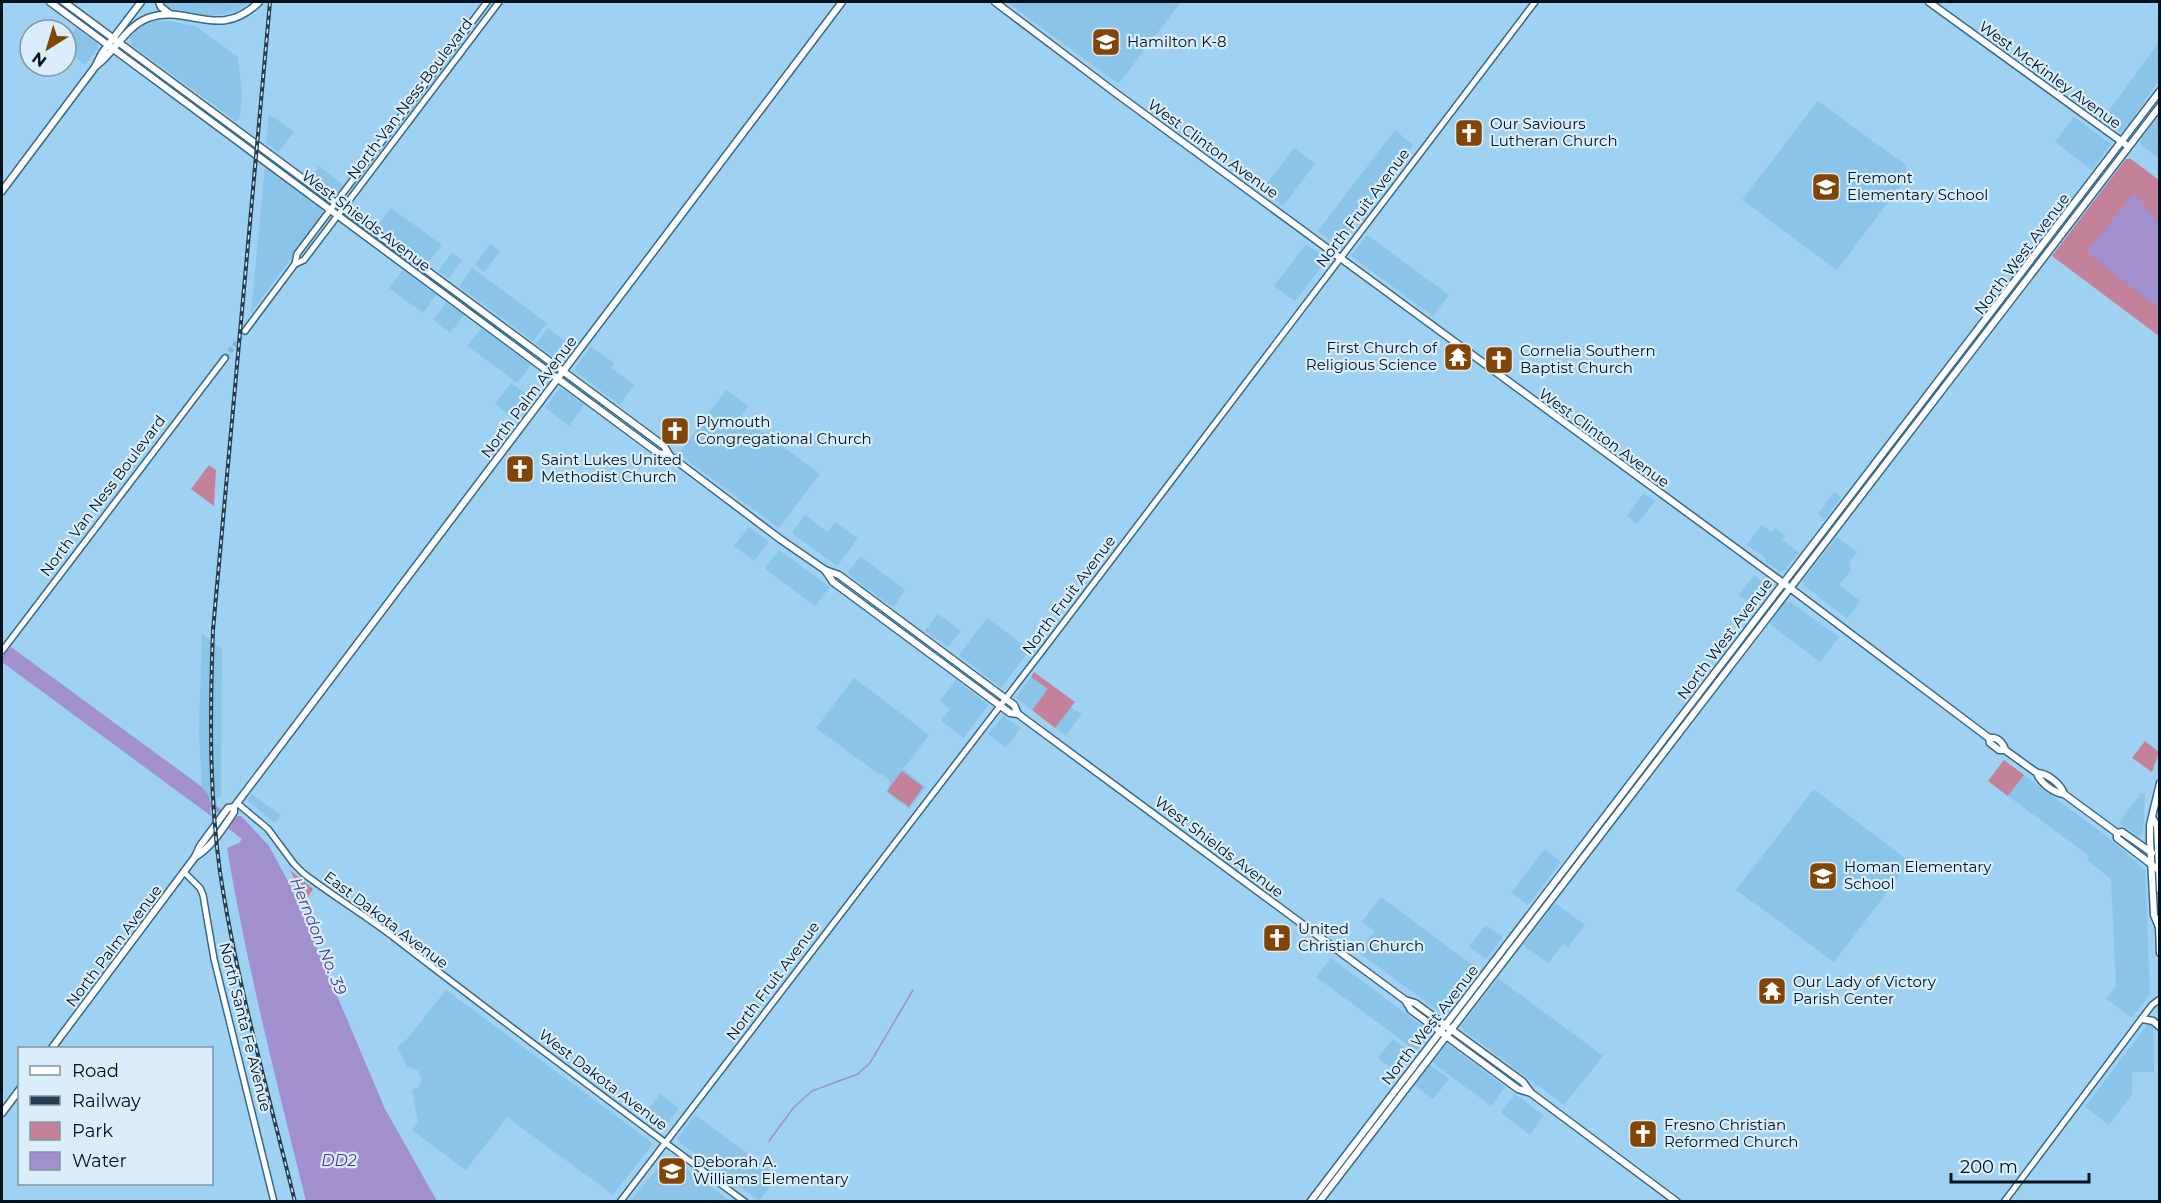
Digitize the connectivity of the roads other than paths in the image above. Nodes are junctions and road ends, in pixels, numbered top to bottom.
1 (50, 2) edge
2 (64, 2) edge
3 (141, 2) edge
4 (159, 2) edge
5 (259, 2) edge
6 (487, 2) edge
7 (499, 2) edge
8 (842, 2) edge
9 (995, 2) edge
10 (1535, 2) edge
11 (1929, 2) edge
12 (172, 16) junction
13 (113, 38) junction
14 (120, 42) junction
15 (111, 47) junction
16 (2160, 91) edge
17 (2159, 107) edge
18 (2122, 142) junction
19 (2128, 147) junction
20 (2, 191) edge
21 (335, 202) junction
22 (343, 208) junction
23 (330, 209) junction
24 (338, 215) junction
25 (1340, 258) junction
26 (295, 264) junction
27 (246, 331) tunnel mouth
28 (225, 358) tunnel mouth
29 (563, 372) junction
30 (558, 378) junction
31 (670, 456) junction
32 (825, 570) junction
33 (1783, 583) junction
34 (1790, 588) junction
35 (916, 644) junction
36 (3, 648) edge
37 (950, 657) junction
38 (1005, 699) junction
39 (1000, 705) junction
40 (1018, 714) junction
41 (2160, 783) edge
42 (233, 808) junction
43 (2153, 819) junction
44 (2117, 833) junction
45 (2150, 852) junction
46 (2159, 858) edge
47 (2151, 865) junction
48 (2159, 871) edge
49 (184, 872) junction
50 (2160, 891) edge
51 (2159, 924) edge
52 (2160, 954) edge
53 (446, 979) joint
54 (2160, 999) edge
55 (1405, 1000) junction
56 (2142, 1019) junction
57 (1444, 1024) junction
58 (2160, 1027) edge
59 (1452, 1030) junction
60 (1439, 1031) junction
61 (1447, 1037) junction
62 (53, 1047) edge
63 (18, 1092) edge
64 (1531, 1093) junction
65 (2, 1113) edge
66 (665, 1143) junction
67 (274, 1202) edge
68 (620, 1202) edge
69 (745, 1202) edge
70 (1310, 1202) edge
71 (1319, 1202) edge
72 (1677, 1202) edge
73 (2004, 1202) edge

1 - 15 main road, West Shields Avenue
2 - 13 main road, West Shields Avenue
3 - 13 main road
4 - 12 main road
5 - 12 main road
6 - 21 street, North Van Ness Boulevard
7 - 22 street, North Van Ness Boulevard
8 - 29 main road, North Palm Avenue
9 - 25 main road, West Clinton Avenue
10 - 25 street, North Fruit Avenue
11 - 18 main road, West McKinley Avenue
12 - 14 main road
13 - 14 main road, West Shields Avenue
13 - 15 main road
14 - 15 main road
14 - 21 main road, West Shields Avenue
15 - 20 main road
15 - 23 main road, West Shields Avenue
16 - 18 main road, North West Avenue
17 - 19 main road, North West Avenue
18 - 19 main road, West McKinley Avenue
18 - 33 main road, North West Avenue
19 - 34 main road, North West Avenue
21 - 22 main road, West Shields Avenue
21 - 23 street, North Van Ness Boulevard
22 - 24 street, North Van Ness Boulevard
22 - 29 main road, West Shields Avenue
23 - 24 main road, West Shields Avenue
23 - 26 street, North Van Ness Boulevard
24 - 26 street, North Van Ness Boulevard
24 - 30 main road, West Shields Avenue
25 - 33 main road, West Clinton Avenue
25 - 38 street, North Fruit Avenue
26 - 27 street, North Van Ness Boulevard
28 - 36 street, North Van Ness Boulevard
29 - 30 main road, North Palm Avenue
29 - 31 main road, West Shields Avenue
30 - 31 main road, West Shields Avenue
30 - 42 main road, North Palm Avenue
31 - 32 main road, West Shields Avenue
32 - 35 main road, West Shields Avenue
32 - 37 main road, West Shields Avenue
33 - 34 main road, West Clinton Avenue
33 - 57 main road, North West Avenue
34 - 44 main road, West Clinton Avenue
34 - 59 main road, North West Avenue
35 - 37 main road
35 - 39 main road, West Shields Avenue
37 - 38 main road, West Shields Avenue
38 - 39 street, North Fruit Avenue
38 - 40 main road, West Shields Avenue
39 - 40 main road, West Shields Avenue
39 - 66 street, North Fruit Avenue
40 - 55 main road, West Shields Avenue
41 - 43 main road
42 - 49 main road, North Palm Avenue
42 - 53 street, East Dakota Avenue
43 - 45 main road
43 - 46 main road
44 - 45 main road, West Clinton Avenue
44 - 47 main road, West Clinton Avenue
45 - 46 main road, West Clinton Avenue
45 - 47 main road
46 - 48 main road
47 - 48 main road, West Clinton Avenue
47 - 51 main road
48 - 50 main road
49 - 62 main road, North Palm Avenue
49 - 67 street, North Santa Fe Avenue
51 - 52 main road
53 - 66 street, West Dakota Avenue
54 - 56 street
55 - 57 main road, West Shields Avenue
55 - 60 main road, West Shields Avenue
56 - 58 main road
56 - 73 street
57 - 59 main road, West Shields Avenue
57 - 60 main road, North West Avenue
59 - 61 main road, North West Avenue
59 - 64 main road, West Shields Avenue
60 - 61 main road, West Shields Avenue
60 - 70 main road, North West Avenue
61 - 64 main road, West Shields Avenue
61 - 71 main road, North West Avenue
63 - 65 main road
64 - 72 main road, West Shields Avenue
66 - 68 street, North Fruit Avenue
66 - 69 street, West Dakota Avenue

